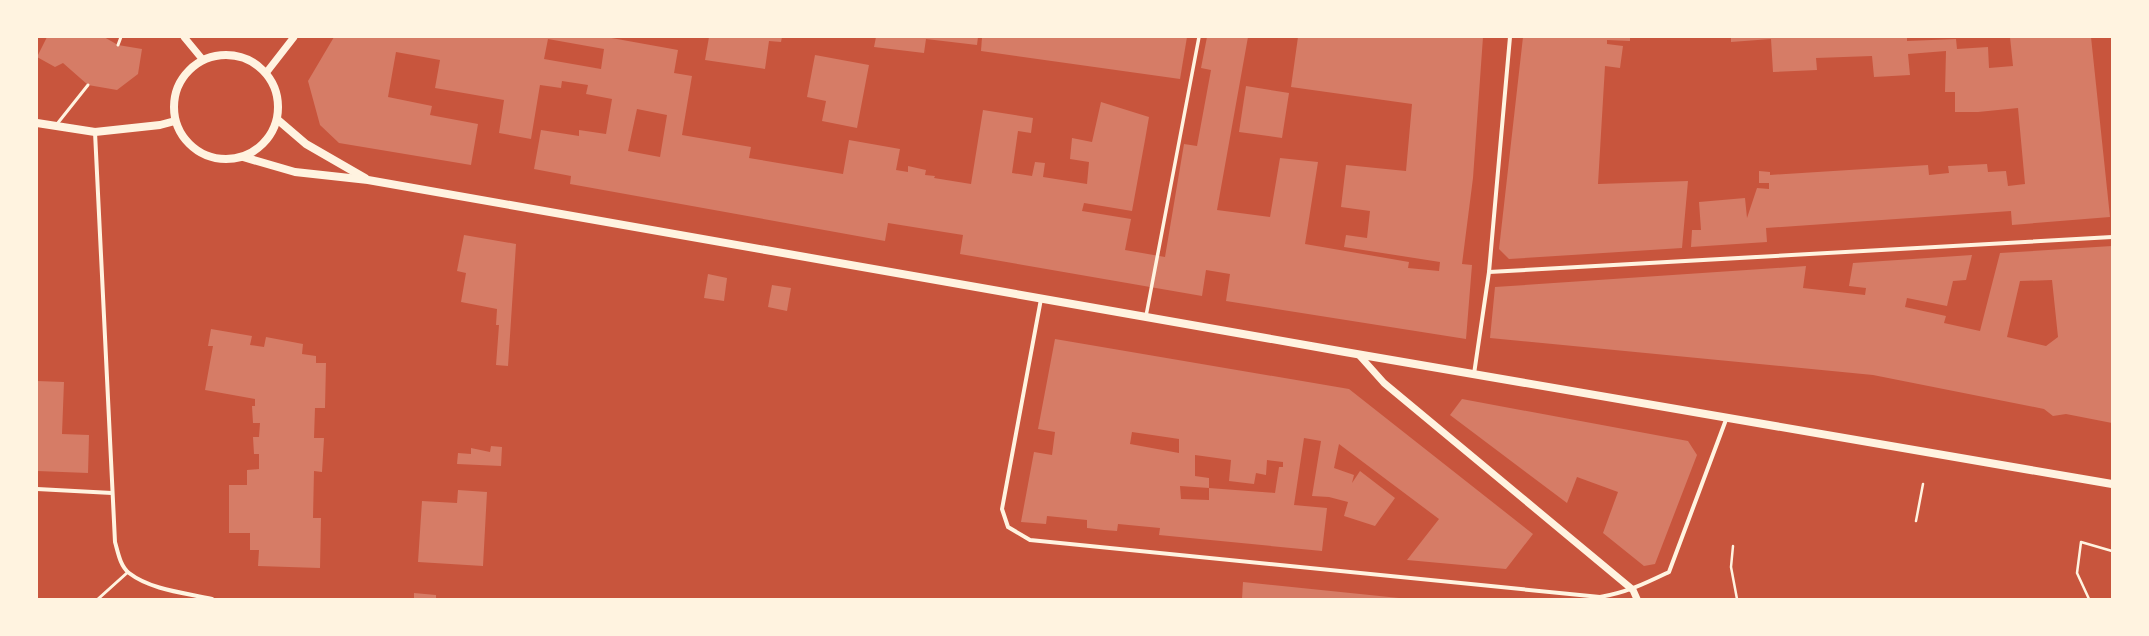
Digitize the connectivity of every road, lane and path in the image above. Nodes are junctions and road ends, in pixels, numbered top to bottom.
1 (121, 37) edge
2 (184, 37) edge
3 (294, 37) edge
4 (1199, 37) edge
5 (1510, 37) edge
6 (118, 45) dead end
7 (203, 60) junction
8 (266, 72) junction
9 (88, 85) dead end
10 (278, 120) junction
11 (175, 121) junction
12 (37, 123) edge
13 (56, 126) junction
14 (95, 132) junction
15 (244, 157) junction
16 (368, 180) junction
17 (2112, 237) edge
18 (1489, 272) junction
19 (1041, 299) junction
20 (1146, 317) junction
21 (1359, 355) junction
22 (1474, 375) junction
23 (1727, 417) junction
24 (1923, 484) dead end
25 (2112, 484) edge
26 (37, 489) edge
27 (112, 493) junction
28 (1916, 521) dead end
29 (1733, 546) dead end
30 (2112, 551) edge
31 (128, 572) junction
32 (1633, 590) junction
33 (98, 599) edge
34 (212, 599) edge
35 (1637, 599) edge
36 (1737, 599) edge
37 (2089, 599) edge

1 - 6 lane
2 - 7 street
3 - 8 street
4 - 20 street
5 - 18 street
7 - 8 main road
7 - 11 main road
8 - 10 main road
9 - 13 lane
10 - 15 main road
10 - 16 main road
11 - 14 main road
11 - 15 main road
12 - 13 main road
13 - 14 main road
14 - 27 street
15 - 16 main road
16 - 19 main road
17 - 18 street
18 - 22 street
19 - 20 main road
19 - 32 street
20 - 21 main road
21 - 22 main road
21 - 32 street
22 - 23 main road
23 - 25 main road
23 - 32 street
24 - 28 path
26 - 27 street
27 - 31 street
29 - 36 path
30 - 37 path
31 - 33 lane
31 - 34 street
32 - 35 street

